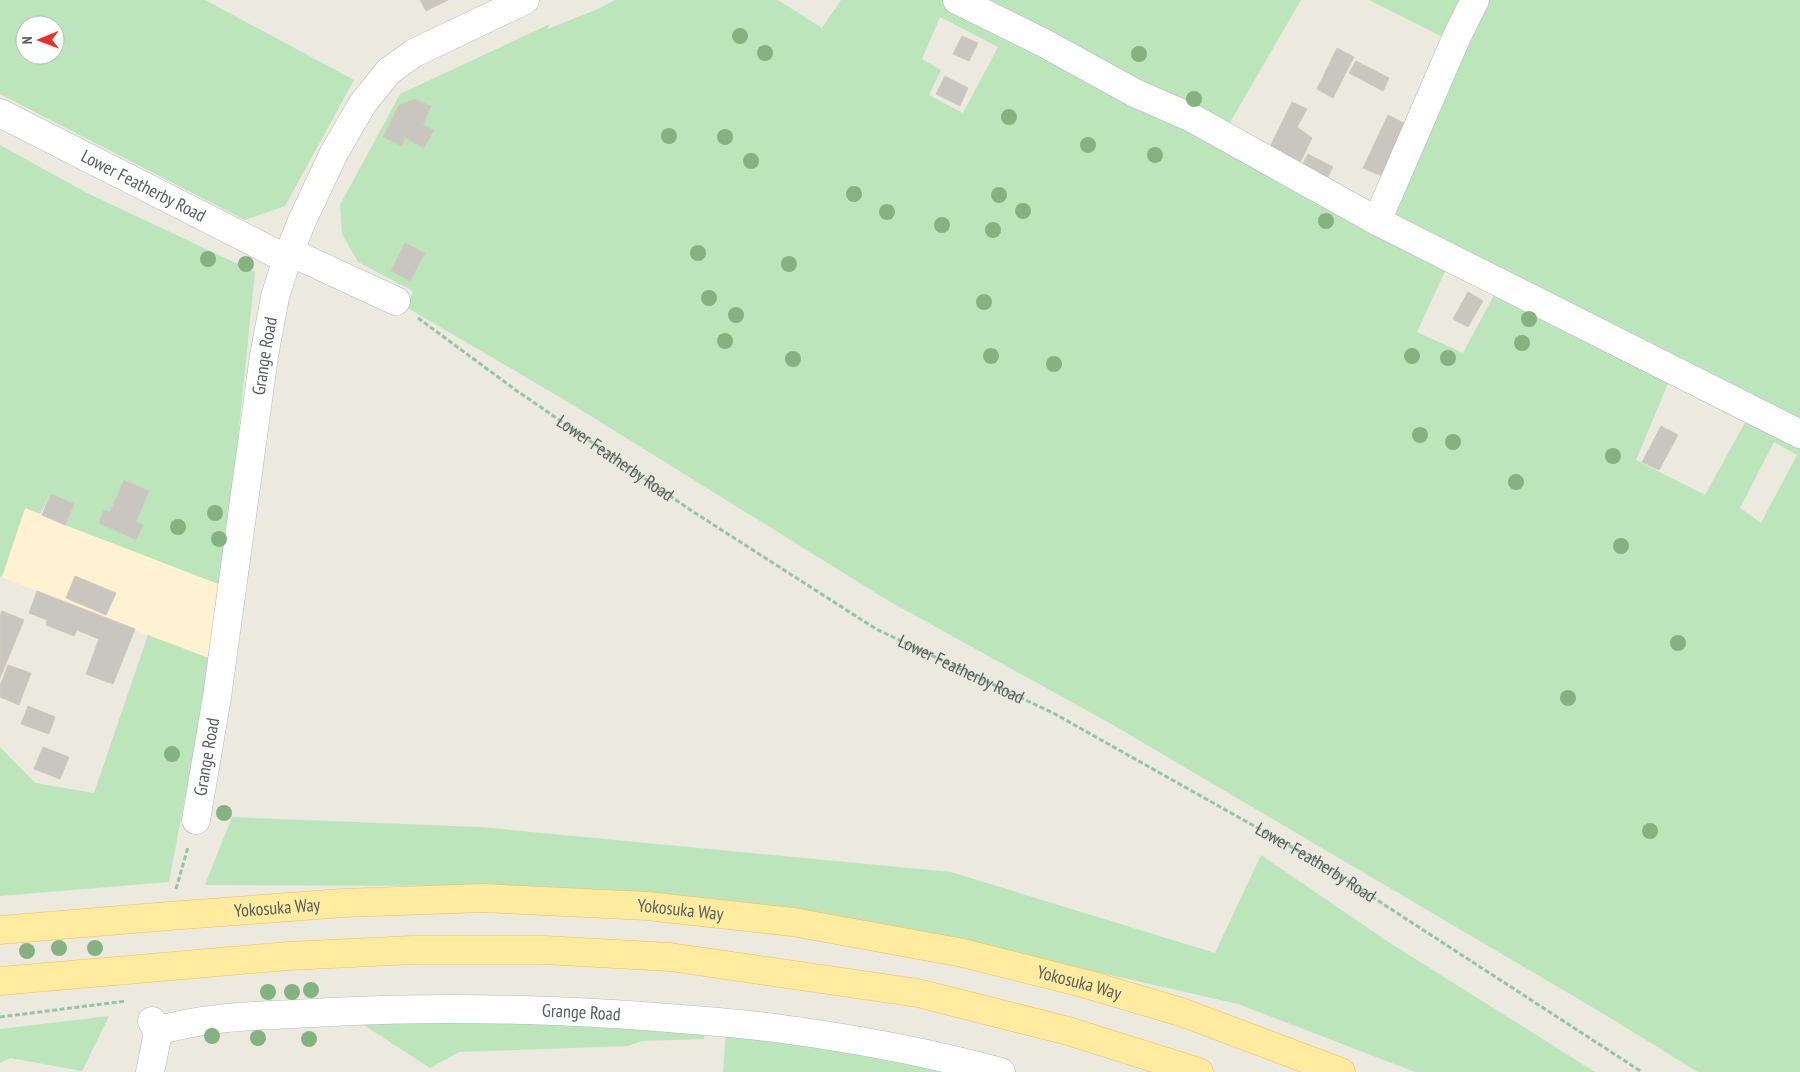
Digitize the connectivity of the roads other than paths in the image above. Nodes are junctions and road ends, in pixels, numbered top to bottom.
1 (958, 0) edge
2 (1475, 0) edge
3 (508, 4) edge
4 (0, 113) edge
5 (1377, 221) junction
6 (288, 255) junction
7 (396, 301) road end
8 (1800, 434) edge
9 (196, 820) road end
10 (0, 930) edge
11 (0, 981) edge
12 (150, 1072) edge
13 (1001, 1072) edge
14 (1199, 1072) edge
15 (1341, 1072) edge

1 - 5 street
2 - 5 street
3 - 6 street, Grange Road
4 - 6 street, Lower Featherby Road
5 - 8 street
6 - 7 street, Lower Featherby Road
6 - 9 street, Grange Road
10 - 15 main road, Yokosuka Way
11 - 14 main road
12 - 13 street, Grange Road

